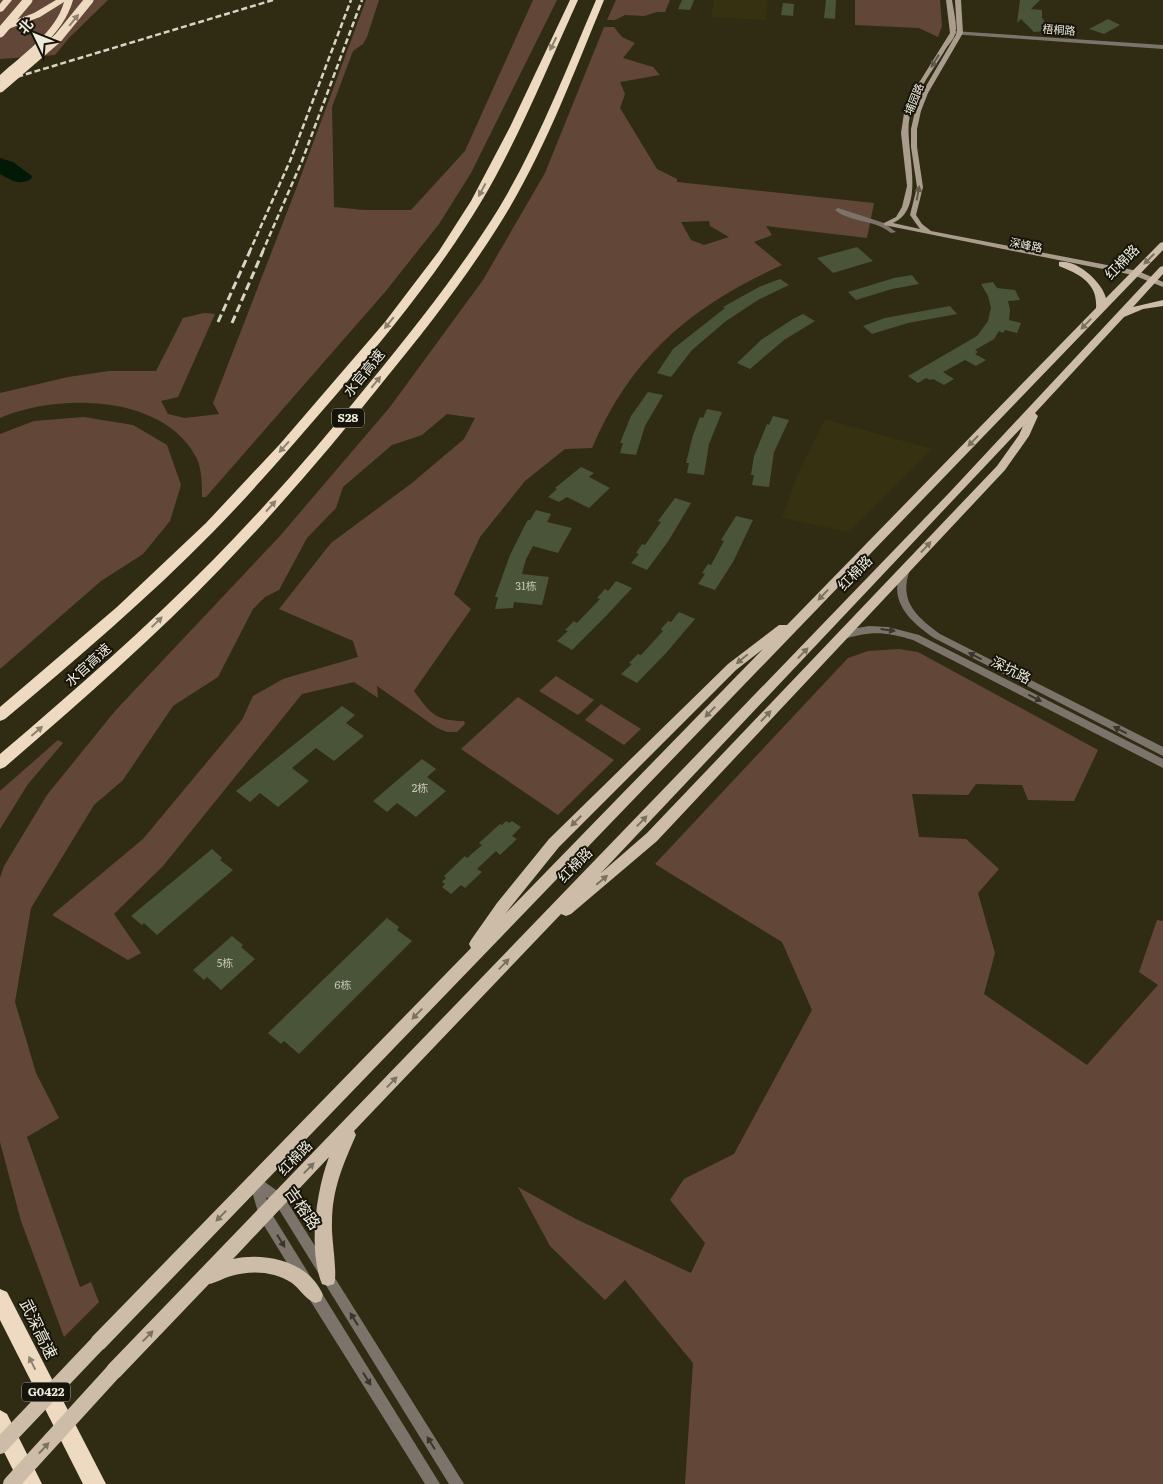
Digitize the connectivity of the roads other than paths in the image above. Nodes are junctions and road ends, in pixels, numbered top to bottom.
1 (8, 0) edge
2 (28, 0) edge
3 (62, 0) edge
4 (69, 0) edge
5 (89, 0) edge
6 (574, 0) edge
7 (600, 0) edge
8 (949, 0) edge
9 (958, 0) edge
10 (0, 9) edge
11 (0, 29) edge
12 (0, 33) edge
13 (957, 33) junction
14 (1163, 47) edge
15 (0, 80) edge
16 (0, 88) edge
17 (838, 210) dead end
18 (886, 224) junction
19 (931, 233) junction
20 (1163, 245) edge
21 (1062, 264) junction
22 (1163, 269) edge
23 (1134, 275) junction
24 (1151, 282) junction
25 (1163, 285) edge
26 (1163, 290) edge
27 (1163, 303) edge
28 (1101, 309) junction
29 (1115, 321) junction
30 (1038, 405) junction
31 (908, 566) junction
32 (810, 609) junction
33 (840, 638) junction
34 (0, 714) edge
35 (1163, 752) edge
36 (0, 763) edge
37 (1163, 764) edge
38 (523, 944) junction
39 (451, 978) junction
40 (358, 1117) junction
41 (255, 1181) junction
42 (279, 1199) junction
43 (265, 1214) junction
44 (328, 1278) junction
45 (199, 1282) junction
46 (315, 1295) junction
47 (0, 1299) edge
48 (0, 1421) edge
49 (0, 1446) edge
50 (11, 1484) edge
51 (31, 1484) edge
52 (95, 1484) edge
53 (433, 1484) edge
54 (457, 1484) edge

1 - 10 highway
2 - 12 highway, bridge
3 - 11 highway
4 - 15 highway
16 -> 5 highway, bridge
6 -> 34 highway, 水官高速 / S28
36 -> 7 highway, 水官高速 / S28
8 - 13 street
9 - 13 street
13 - 14 street, 梧桐路
13 -> 18 street, 埔园路
19 -> 13 street, 埔园路
17 - 18 street, 深峰路
18 - 19 street, 深峰路
18 - 21 street, 深峰路
19 - 23 street, 深峰路
20 -> 23 main road, 红棉路
21 - 23 street, 深峰路
21 - 28 main road
22 - 24 main road, 红棉路
23 - 24 street, 深峰路
23 - 28 main road, 红棉路
24 - 25 street, 深峰路
24 - 26 street, 深峰路
24 - 29 main road, 红棉路
27 - 29 main road
28 -> 32 main road, 红棉路
29 - 30 main road, 红棉路
31 -> 30 main road
38 -> 30 main road, 红棉路
31 - 33 main road
35 -> 31 street, 深坑路
32 -> 39 main road, 红棉路
32 -> 39 main road
33 -> 37 street, 深坑路
38 -> 33 main road
40 -> 38 main road, 红棉路
39 -> 41 main road, 红棉路
42 -> 40 main road, 红棉路
40 - 44 main road
41 - 42 street, 吉榕路
41 - 43 street
41 -> 49 main road, 红棉路, bridge
42 - 43 main road, 红棉路
42 - 44 street, 吉榕路
43 - 45 main road, 红棉路
43 -> 46 street
54 -> 44 street, 吉榕路
45 - 46 main road
50 -> 45 main road, 红棉路, bridge
46 -> 53 street
52 -> 47 highway, 武深高速 / G0422
48 - 51 highway

